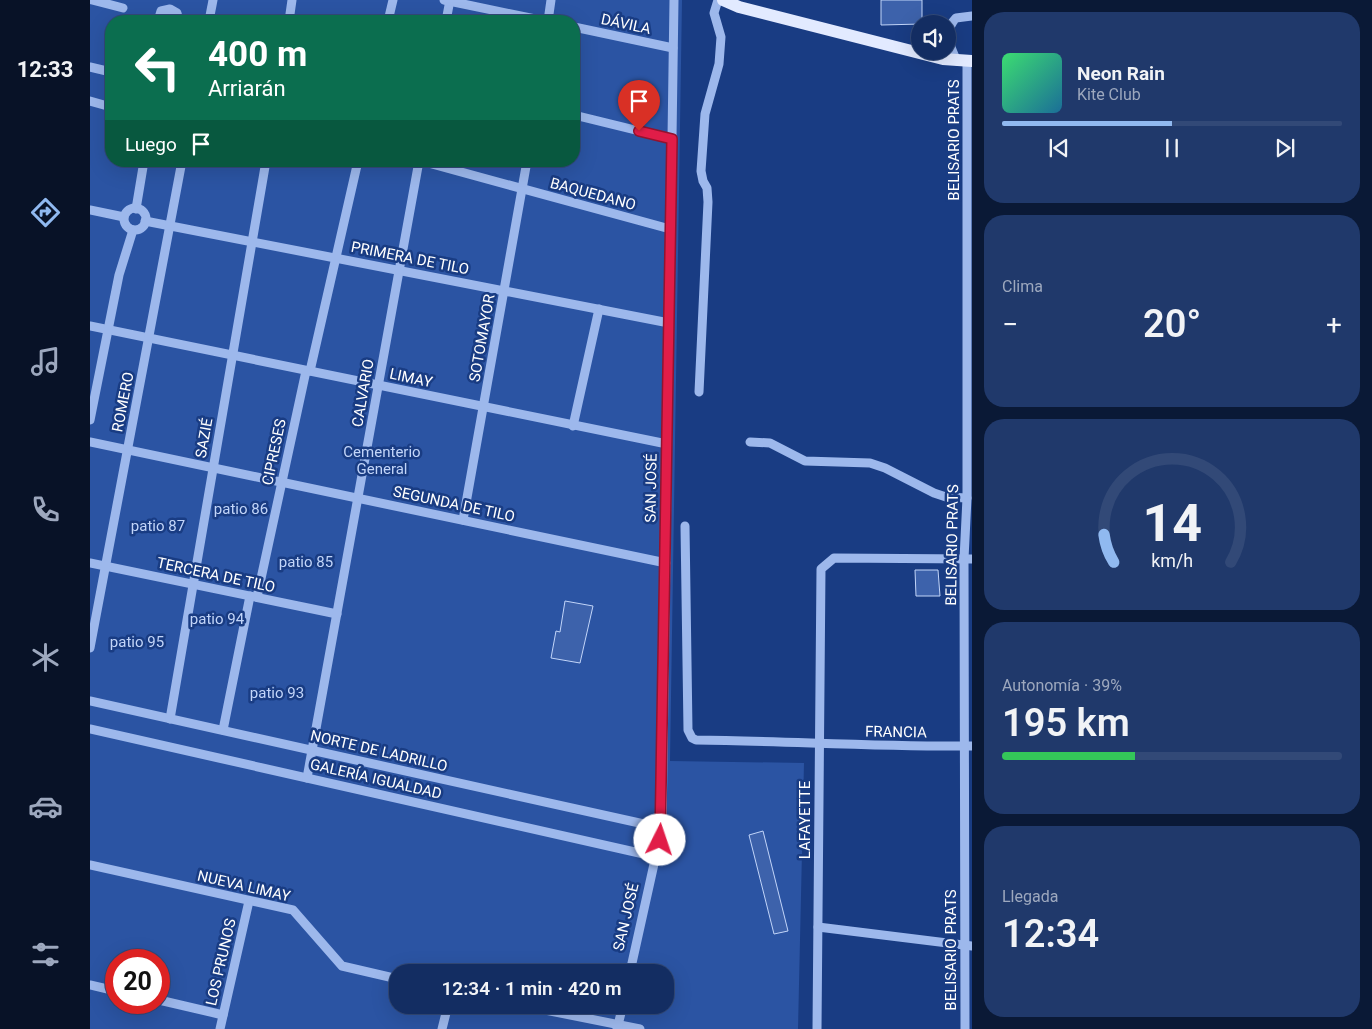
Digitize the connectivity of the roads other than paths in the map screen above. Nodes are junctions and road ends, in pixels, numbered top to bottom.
1 (92, 0) edge
2 (213, 0) edge
3 (292, 0) edge
4 (392, 0) edge
5 (448, 0) edge
6 (551, 0) edge
7 (674, 0) edge
8 (718, 0) edge
9 (723, 0) edge
10 (170, 4) edge
11 (123, 8) dead end
12 (160, 15) edge
13 (177, 15) edge
14 (210, 15) edge
15 (289, 15) edge
16 (389, 15) edge
17 (447, 15) edge
18 (518, 15) edge
19 (547, 15) edge
20 (972, 16) edge
21 (580, 28) edge
22 (673, 48) junction
23 (965, 61) edge
24 (90, 67) edge
25 (105, 71) edge
26 (90, 101) edge
27 (105, 105) edge
28 (580, 116) edge
29 (672, 139) junction
30 (143, 167) edge
31 (181, 167) edge
32 (265, 167) edge
33 (357, 167) edge
34 (419, 167) edge
35 (442, 167) edge
36 (526, 167) edge
37 (522, 189) junction
38 (970, 197) edge
39 (136, 208) junction
40 (90, 210) edge
41 (124, 217) junction
42 (145, 221) junction
43 (170, 226) junction
44 (670, 229) junction
45 (133, 230) junction
46 (252, 242) junction
47 (335, 258) junction
48 (400, 270) junction
49 (504, 291) junction
50 (599, 309) junction
51 (669, 323) junction
52 (90, 326) edge
53 (108, 330) junction
54 (149, 338) junction
55 (232, 356) junction
56 (308, 371) junction
57 (379, 386) junction
58 (699, 392) dead end
59 (483, 407) junction
60 (90, 420) edge
61 (573, 426) junction
62 (90, 442) edge
63 (750, 442) dead end
64 (667, 444) junction
65 (128, 450) junction
66 (213, 468) junction
67 (282, 482) junction
68 (969, 488) edge
69 (358, 498) junction
70 (967, 498) junction
71 (464, 520) junction
72 (685, 526) dead end
73 (968, 559) edge
74 (90, 562) edge
75 (666, 563) junction
76 (106, 566) junction
77 (193, 584) junction
78 (254, 596) junction
79 (337, 614) junction
80 (90, 648) edge
81 (90, 701) edge
82 (170, 719) junction
83 (90, 729) edge
84 (223, 730) junction
85 (819, 744) junction
86 (968, 746) edge
87 (312, 750) junction
88 (307, 778) junction
89 (662, 828) junction
90 (657, 856) junction
91 (90, 865) edge
92 (249, 901) junction
93 (818, 927) junction
94 (968, 946) edge
95 (632, 964) edge
96 (389, 977) edge
97 (90, 985) edge
98 (105, 988) edge
99 (170, 1003) edge
100 (446, 1014) edge
101 (560, 1014) edge
102 (621, 1014) edge
103 (223, 1015) junction
104 (618, 1027) edge
105 (220, 1029) edge
106 (442, 1029) edge
107 (640, 1029) edge
108 (817, 1029) edge
109 (966, 1029) edge

1 - 11 street
2 - 14 street
3 - 15 street
4 - 16 street
5 - 17 street
5 - 18 street
6 - 19 street
7 - 22 street, SAN JOSÉ
8 - 58 street
9 - 23 main road
10 - 12 street
10 - 13 street
20 - 23 street, BELISARIO PRATS
21 - 22 street, DÁVILA
22 - 29 street, SAN JOSÉ
23 - 38 street, BELISARIO PRATS
24 - 25 street
26 - 27 street
28 - 29 street
29 - 44 street, SAN JOSÉ
30 - 39 street
31 - 43 street, ROMERO
32 - 46 street, SAZIÉ
33 - 47 street, CIPRESES
34 - 48 street, CALVARIO
35 - 37 street, BAQUEDANO
36 - 37 street, SOTOMAYOR
37 - 44 street, BAQUEDANO
37 - 49 street, SOTOMAYOR
38 - 68 street, BELISARIO PRATS
39 - 41 street
39 - 42 street
40 - 41 street
41 - 45 street
42 - 43 street, PRIMERA DE TILO
42 - 45 street
43 - 46 street, PRIMERA DE TILO
43 - 54 street, ROMERO
44 - 51 street, SAN JOSÉ
45 - 53 street
46 - 47 street, PRIMERA DE TILO
46 - 55 street, SAZIÉ
47 - 48 street, PRIMERA DE TILO
47 - 56 street, CIPRESES
48 - 49 street, PRIMERA DE TILO
48 - 57 street, CALVARIO
49 - 50 street, PRIMERA DE TILO
49 - 59 street, SOTOMAYOR
50 - 51 street, PRIMERA DE TILO
50 - 61 street
51 - 64 street, SAN JOSÉ
52 - 53 street, LIMAY
53 - 54 street, LIMAY
53 - 60 street
54 - 55 street, LIMAY
54 - 65 street, ROMERO
55 - 56 street, LIMAY
55 - 66 street, SAZIÉ
56 - 57 street, LIMAY
56 - 67 street, CIPRESES
57 - 59 street, LIMAY
57 - 69 street, CALVARIO
59 - 61 street, LIMAY
59 - 71 street, SOTOMAYOR
61 - 64 street, LIMAY
62 - 65 street, SEGUNDA DE TILO
63 - 70 street
64 - 75 street, SAN JOSÉ
65 - 66 street, SEGUNDA DE TILO
65 - 76 street, ROMERO
66 - 67 street, SEGUNDA DE TILO
66 - 77 street, SAZIÉ
67 - 69 street, SEGUNDA DE TILO
67 - 78 street, CIPRESES
68 - 70 street, BELISARIO PRATS
69 - 71 street, SEGUNDA DE TILO
69 - 79 street, CALVARIO
70 - 73 street, BELISARIO PRATS
71 - 75 street, SEGUNDA DE TILO
72 - 85 street, FRANCIA
73 - 85 street, LAFAYETTE
73 - 86 street, BELISARIO PRATS
74 - 76 street, TERCERA DE TILO
75 - 89 street, SAN JOSÉ
76 - 77 street, TERCERA DE TILO
76 - 80 street, ROMERO
77 - 78 street, TERCERA DE TILO
77 - 82 street, SAZIÉ
78 - 79 street, TERCERA DE TILO
78 - 84 street, CIPRESES
79 - 87 street, CALVARIO
81 - 82 street, NORTE DE LADRILLO
82 - 84 street, NORTE DE LADRILLO
83 - 88 street, GALERÍA IGUALDAD
84 - 87 street, NORTE DE LADRILLO
85 - 86 street, FRANCIA
85 - 93 street, LAFAYETTE
86 - 94 street, BELISARIO PRATS
87 - 88 street, CALVARIO
87 - 89 street, NORTE DE LADRILLO
88 - 90 street, GALERÍA IGUALDAD
89 - 90 street, SAN JOSÉ
90 - 95 street, SAN JOSÉ
91 - 92 street, NUEVA LIMAY
92 - 96 street, NUEVA LIMAY
92 - 103 street, LOS PRUNOS
93 - 94 street
93 - 108 street, LAFAYETTE
94 - 109 street, BELISARIO PRATS
97 - 98 street
99 - 103 street
100 - 106 street
101 - 104 street
102 - 104 street
103 - 105 street, LOS PRUNOS
104 - 107 street

